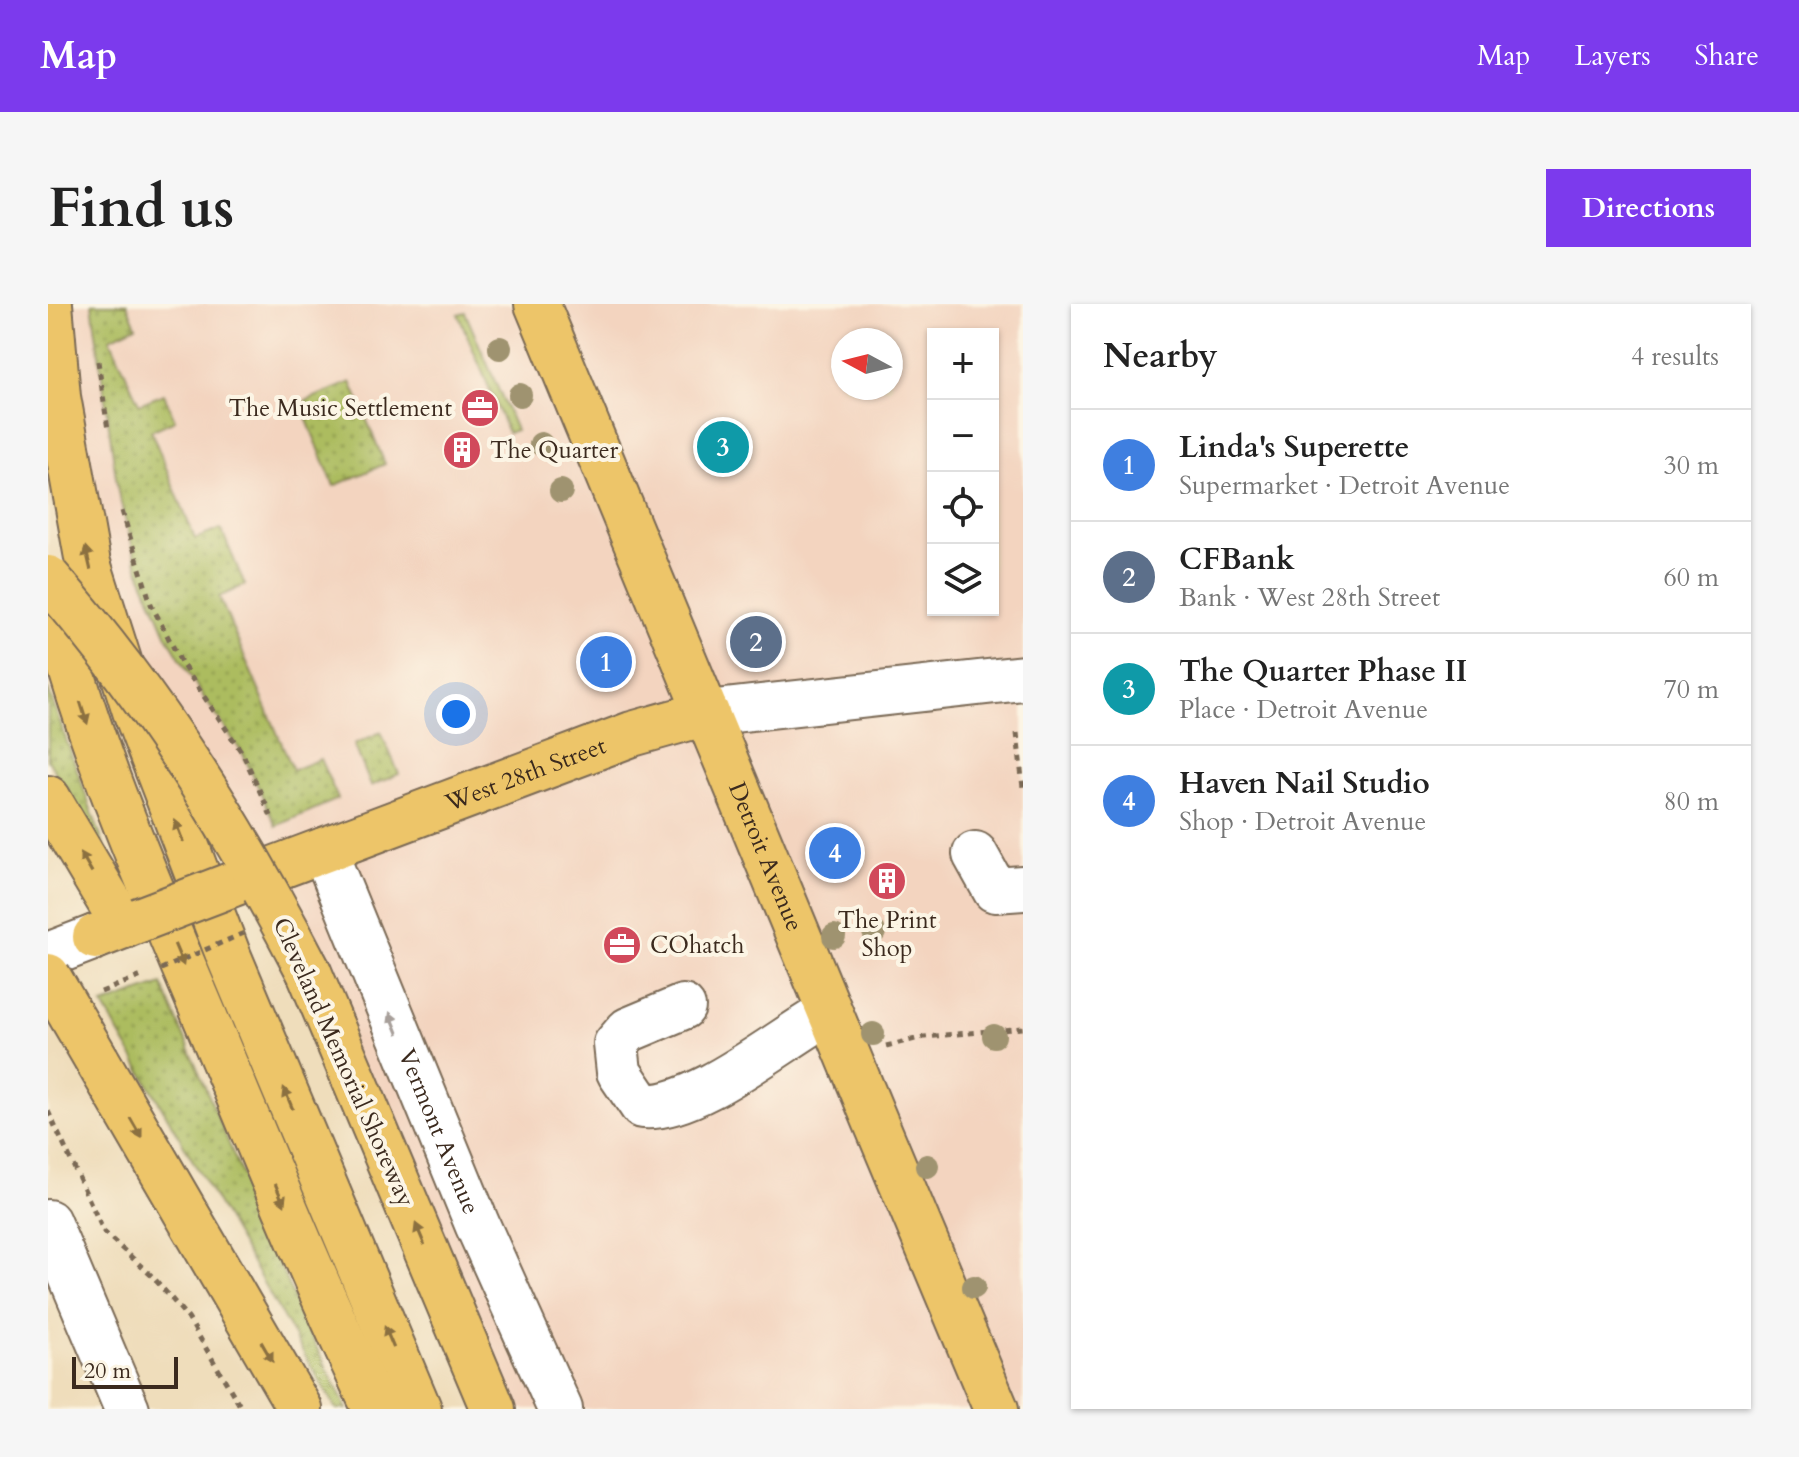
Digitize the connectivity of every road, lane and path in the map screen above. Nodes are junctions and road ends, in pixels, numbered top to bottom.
1 (50, 304) edge
2 (537, 304) edge
3 (97, 351) dead end
4 (108, 432) dead end
5 (121, 507) dead end
6 (48, 581) edge
7 (1023, 678) edge
8 (707, 713) junction
9 (1017, 733) dead end
10 (1023, 788) edge
11 (48, 798) edge
12 (276, 826) dead end
13 (324, 850) junction
14 (975, 854) dead end
15 (48, 857) edge
16 (1023, 888) edge
17 (119, 928) junction
18 (245, 932) dead end
19 (48, 955) edge
20 (161, 969) dead end
21 (48, 976) edge
22 (683, 1007) dead end
23 (828, 1013) junction
24 (1023, 1028) edge
25 (886, 1046) dead end
26 (48, 1111) edge
27 (48, 1222) edge
28 (61, 1289) edge
29 (127, 1409) edge
30 (242, 1409) edge
31 (300, 1409) edge
32 (375, 1409) edge
33 (419, 1409) edge
34 (493, 1409) edge
35 (560, 1409) edge
36 (996, 1409) edge

33 -> 1 main road
2 - 8 main road, Detroit Avenue
3 - 4 path
5 - 12 path
6 -> 32 main road
34 -> 6 main road, Cleveland Memorial Shoreway, bridge
7 - 8 street, West 28th Street
8 - 13 main road, West 28th Street
8 - 23 main road, Detroit Avenue
9 - 10 path
17 -> 11 main road
13 - 17 main road, West 28th Street, bridge
35 -> 13 street, Vermont Avenue
14 - 16 street
15 - 17 main road
17 - 19 street, West 28th Street
18 - 20 path, bridge
21 -> 31 main road, bridge
22 - 23 street
23 - 36 main road, Detroit Avenue
24 - 25 path
26 - 30 path
27 - 28 street
28 - 29 street

